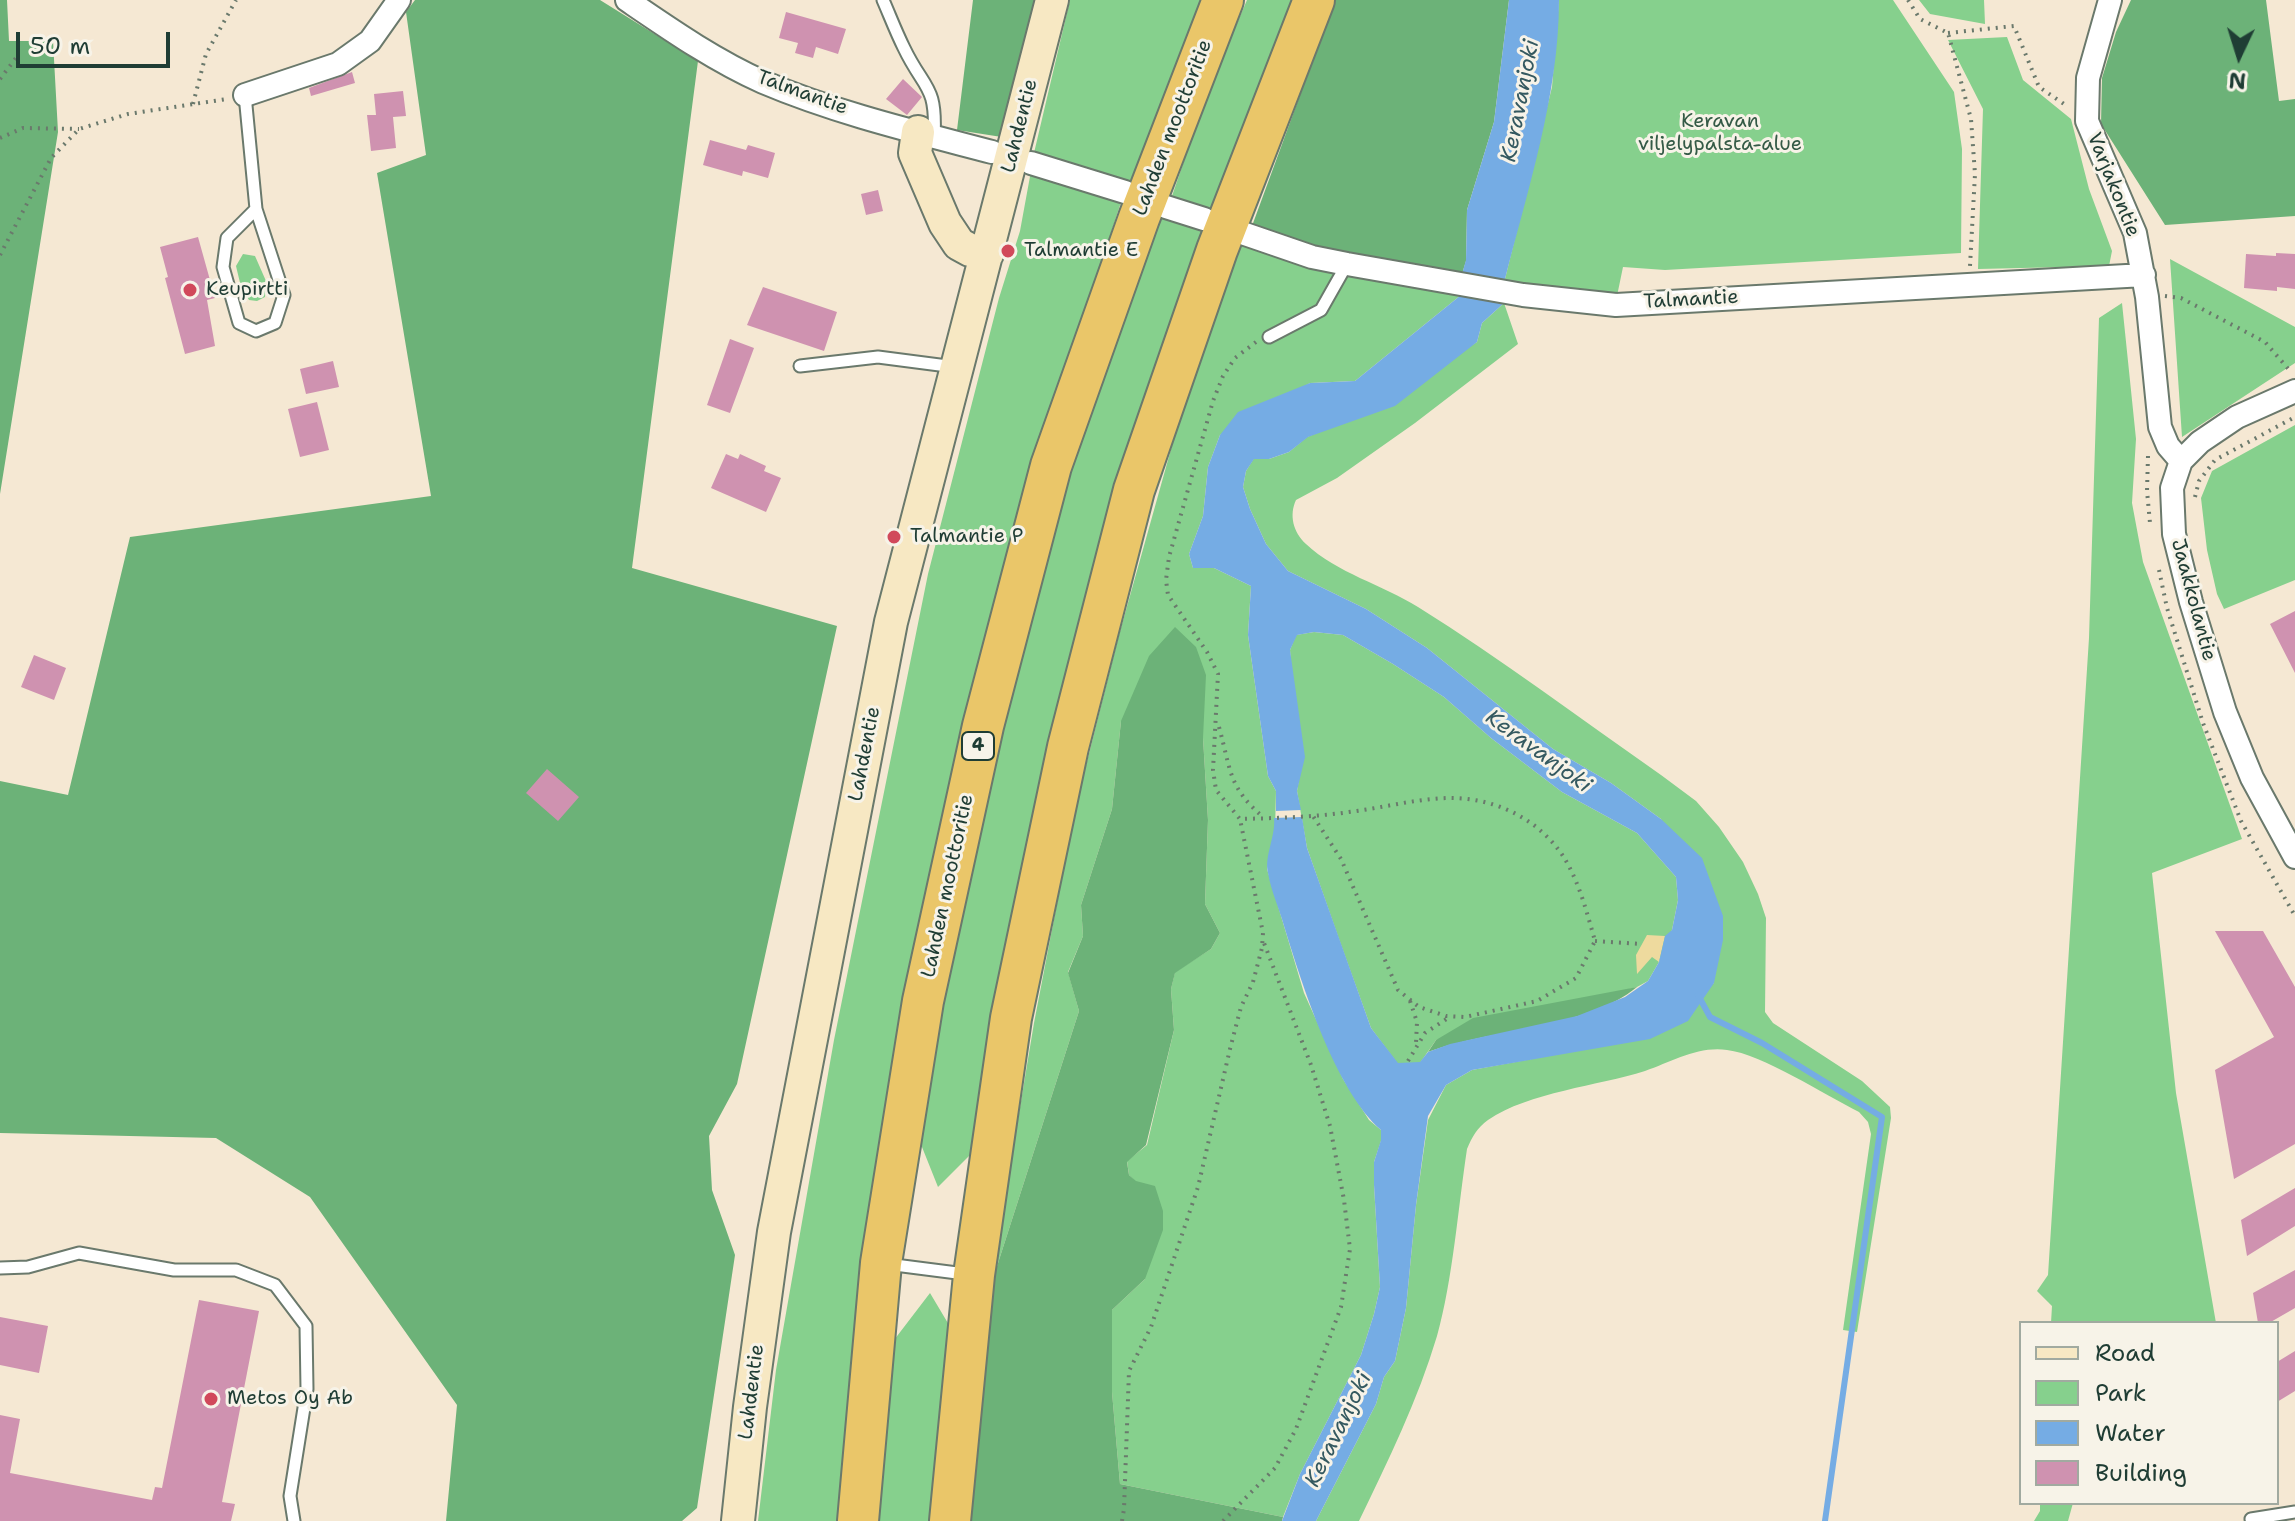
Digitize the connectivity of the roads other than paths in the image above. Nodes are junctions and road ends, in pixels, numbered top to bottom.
1 (399, 0) edge
2 (627, 0) edge
3 (883, 0) edge
4 (1052, 0) edge
5 (1223, 0) edge
6 (1314, 0) edge
7 (2110, 0) edge
8 (659, 10) edge
9 (245, 95) joint
10 (926, 134) junction
11 (992, 152) dead end
12 (1031, 163) dead end
13 (1125, 192) dead end
14 (1166, 207) dead end
15 (256, 209) junction
16 (1204, 219) dead end
17 (1245, 234) dead end
18 (987, 254) junction
19 (1347, 264) junction
20 (2146, 286) junction
21 (1269, 337) road end
22 (800, 366) dead end
23 (955, 367) junction
24 (2295, 391) edge
25 (2181, 461) junction
26 (2295, 857) edge
27 (881, 1263) junction
28 (0, 1268) edge
29 (974, 1275) junction
30 (2295, 1512) edge
31 (2251, 1519) dead end
32 (294, 1521) edge
33 (738, 1521) edge
34 (858, 1521) edge
35 (950, 1521) edge

1 - 9 street
2 - 8 street, Talmantie
3 - 10 lane
4 - 18 main road, Lahdentie
5 - 27 highway, Lahden moottoritie / 4
6 - 29 highway
7 - 20 street, Varjakontie
8 - 10 street, Talmantie
9 - 15 lane
10 - 11 street, Talmantie
10 - 18 main road
12 - 13 street
14 - 16 street
15 - 15 lane
17 - 19 street, Talmantie
18 - 23 main road, Lahdentie
19 - 20 street, Talmantie
19 - 21 lane
20 - 25 street, Varjakontie
22 - 23 lane
23 - 33 main road, Lahdentie
24 - 25 street
25 - 26 street, Jaakkolantie
27 - 29 lane
27 - 34 highway, Lahden moottoritie / 4
28 - 32 lane
29 - 35 highway
30 - 31 lane

